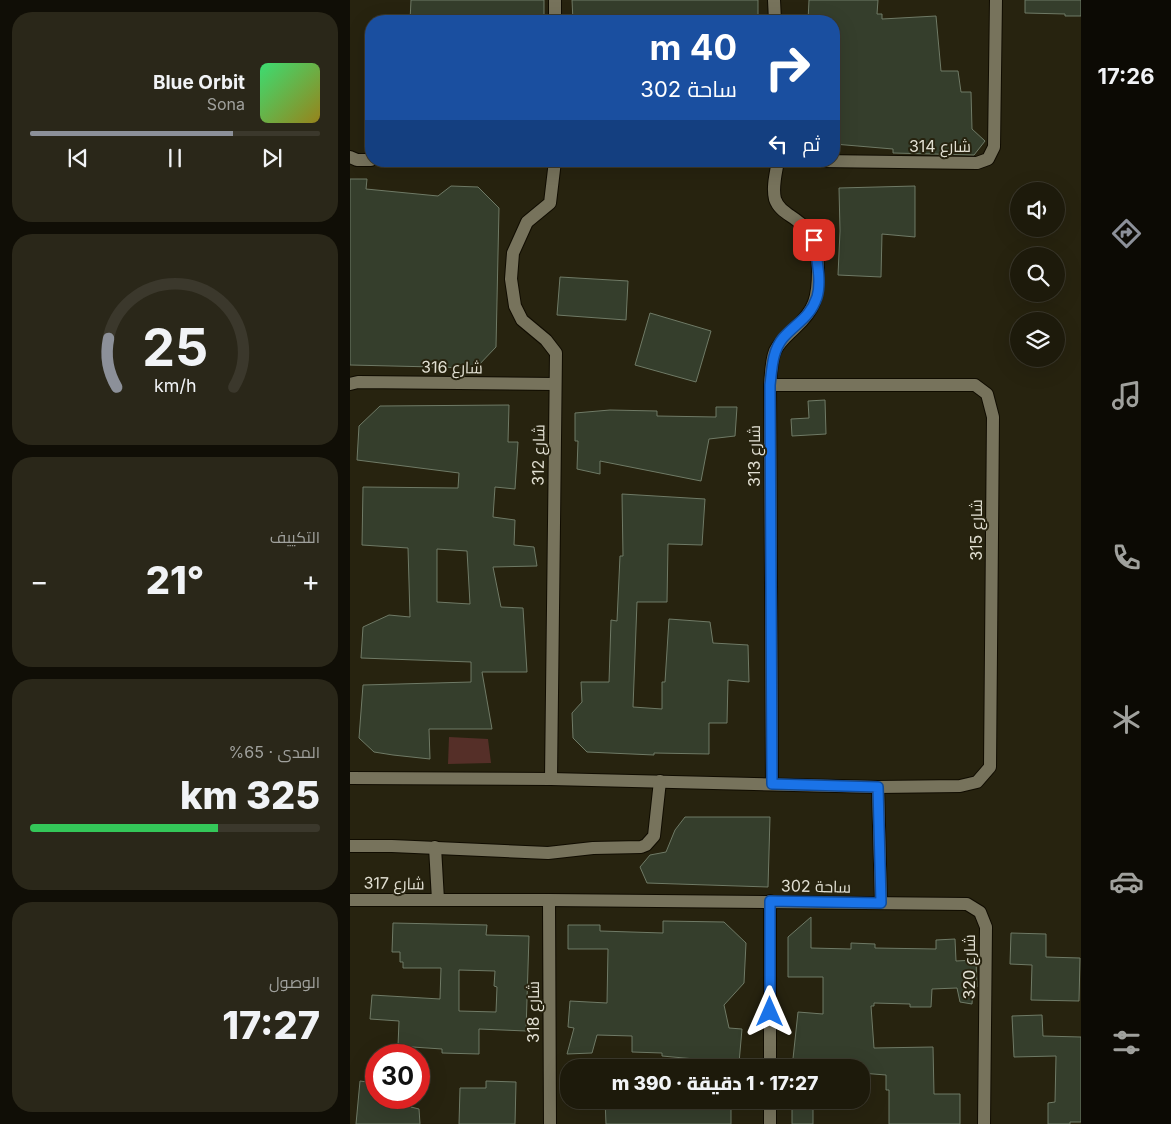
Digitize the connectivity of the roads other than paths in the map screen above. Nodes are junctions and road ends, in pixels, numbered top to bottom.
1 (555, 0) edge
2 (774, 0) edge
3 (996, 0) edge
4 (555, 15) edge
5 (775, 15) edge
6 (350, 157) edge
7 (365, 160) edge
8 (840, 161) edge
9 (553, 167) edge
10 (777, 167) edge
11 (350, 384) edge
12 (555, 384) junction
13 (770, 385) junction
14 (350, 778) edge
15 (551, 779) junction
16 (660, 781) junction
17 (772, 784) junction
18 (878, 787) junction
19 (350, 846) edge
20 (435, 847) junction
21 (350, 900) edge
22 (438, 900) junction
23 (549, 900) junction
24 (770, 901) junction
25 (881, 903) junction
26 (770, 1059) edge
27 (770, 1109) edge
28 (550, 1124) edge
29 (770, 1124) edge
30 (984, 1124) edge

1 - 4 street
2 - 5 street
3 - 8 street, شارع 314
6 - 7 street
9 - 12 street, شارع 312
10 - 13 street, شارع 313
11 - 12 street, شارع 316
12 - 15 street, شارع 312
13 - 17 street, شارع 313
13 - 18 street, شارع 315
14 - 15 street
15 - 16 street
16 - 17 street
16 - 20 street
17 - 18 street
18 - 25 street
19 - 20 street
20 - 22 street
21 - 22 street, شارع 317
22 - 23 street, ساحة 302
23 - 24 street, ساحة 302
23 - 28 street, شارع 318
24 - 25 street, ساحة 302
24 - 26 street
25 - 30 street, شارع 320
27 - 29 street

